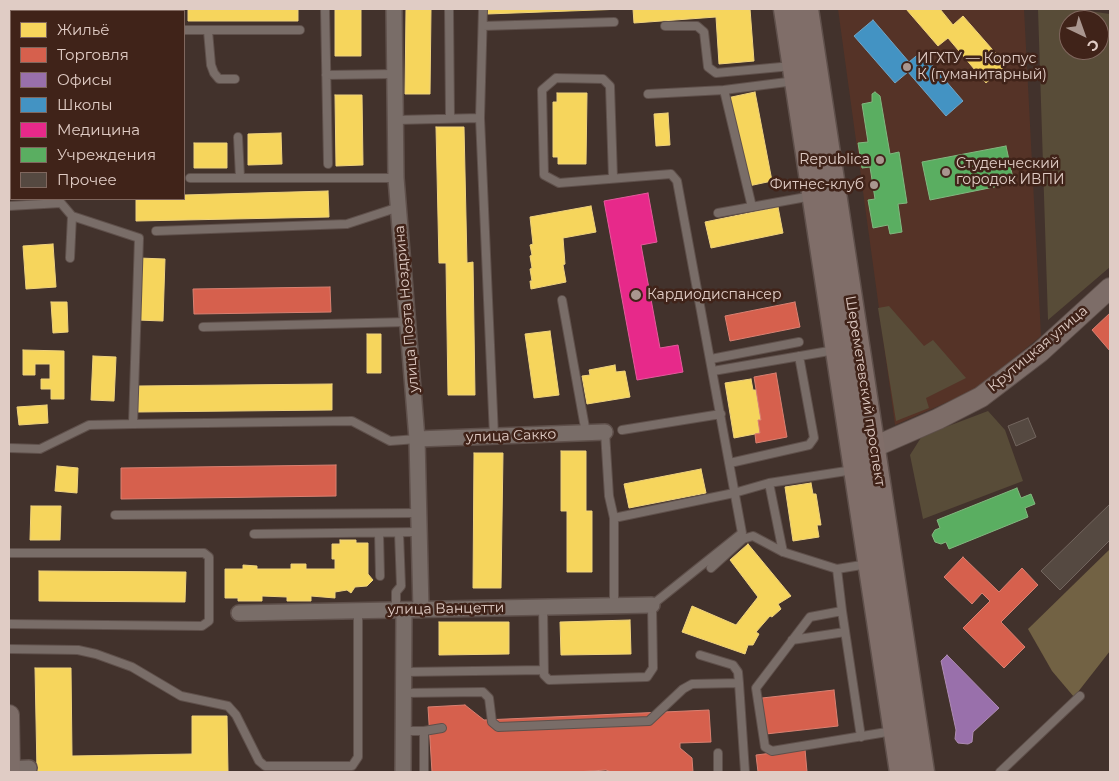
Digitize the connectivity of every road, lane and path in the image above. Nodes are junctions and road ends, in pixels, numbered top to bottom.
1 (325, 9) edge
2 (394, 9) edge
3 (449, 9) edge
4 (483, 9) edge
5 (785, 9) edge
6 (807, 9) edge
7 (614, 22) dead end
8 (483, 26) junction
9 (665, 26) dead end
10 (185, 30) edge
11 (300, 30) dead end
12 (208, 31) junction
13 (395, 74) junction
14 (795, 74) junction
15 (326, 75) junction
16 (235, 79) dead end
17 (724, 90) junction
18 (648, 94) dead end
19 (450, 118) junction
20 (480, 118) junction
21 (396, 120) junction
22 (238, 138) dead end
23 (328, 164) dead end
24 (240, 177) junction
25 (190, 178) dead end
26 (396, 178) junction
27 (613, 178) junction
28 (814, 196) junction
29 (9, 206) edge
30 (399, 206) junction
31 (752, 207) junction
32 (718, 213) dead end
33 (72, 216) junction
34 (156, 231) dead end
35 (70, 258) dead end
36 (1110, 288) edge
37 (562, 300) dead end
38 (408, 322) junction
39 (203, 328) dead end
40 (799, 342) dead end
41 (837, 349) junction
42 (799, 356) junction
43 (711, 359) junction
44 (713, 371) junction
45 (721, 414) junction
46 (133, 424) junction
47 (622, 430) dead end
48 (605, 432) joint
49 (586, 433) junction
50 (494, 436) junction
51 (417, 439) junction
52 (9, 448) edge
53 (860, 456) junction
54 (730, 463) junction
55 (769, 483) junction
56 (734, 493) junction
57 (419, 513) junction
58 (115, 515) dead end
59 (614, 518) junction
60 (399, 532) junction
61 (419, 532) junction
62 (380, 533) junction
63 (254, 534) dead end
64 (783, 552) junction
65 (9, 553) edge
66 (880, 562) junction
67 (711, 568) dead end
68 (837, 569) junction
69 (380, 576) dead end
70 (652, 605) junction
71 (614, 606) junction
72 (543, 607) junction
73 (400, 610) junction
74 (420, 610) junction
75 (358, 611) junction
76 (842, 611) junction
77 (239, 613) dead end
78 (9, 624) edge
79 (845, 632) junction
80 (792, 640) junction
81 (9, 649) edge
82 (700, 655) dead end
83 (544, 670) junction
84 (404, 672) junction
85 (739, 682) junction
86 (404, 693) junction
87 (1080, 696) dead end
88 (9, 715) edge
89 (442, 728) dead end
90 (403, 731) junction
91 (895, 731) junction
92 (424, 732) junction
93 (861, 736) junction
94 (718, 754) dead end
95 (29, 768) dead end
96 (9, 770) edge
97 (403, 772) edge
98 (424, 772) edge
99 (718, 772) edge
100 (745, 772) edge
101 (901, 772) edge
102 (923, 772) edge
103 (1000, 772) edge

1 - 15 lane
2 - 13 street, улица Поэта Ноздрина
3 - 19 lane
4 - 8 lane
5 - 14 main road, Шереметевский проспект
6 - 53 main road, Шереметевский проспект
7 - 8 lane
8 - 20 lane
9 - 14 lane
10 - 12 lane
11 - 12 lane
12 - 16 lane
13 - 15 lane
13 - 21 street, улица Поэта Ноздрина
14 - 17 lane
14 - 28 main road, Шереметевский проспект
15 - 23 lane
17 - 18 lane
17 - 31 lane
19 - 20 lane
19 - 21 lane
20 - 50 lane
21 - 26 street, улица Поэта Ноздрина
22 - 24 lane
24 - 25 lane
24 - 26 lane
26 - 30 street, улица Поэта Ноздрина
27 - 27 lane
27 - 43 lane
28 - 31 lane
28 - 41 main road, Шереметевский проспект
29 - 33 lane
30 - 34 lane
30 - 38 street, улица Поэта Ноздрина
31 - 32 lane
33 - 35 lane
33 - 46 lane
36 - 53 street, Крутицкая улица
37 - 49 lane
38 - 39 lane
38 - 51 street, улица Поэта Ноздрина
40 - 43 lane
41 - 42 lane
41 - 53 main road, Шереметевский проспект
42 - 44 lane
42 - 54 lane
43 - 44 lane
44 - 45 lane
45 - 47 lane
45 - 54 lane
46 - 51 lane
46 - 52 lane
48 - 49 street, улица Сакко
48 - 59 lane
49 - 50 street, улица Сакко
50 - 51 street, улица Сакко
51 - 57 street, улица Поэта Ноздрина
53 - 55 lane
53 - 66 main road, Шереметевский проспект
53 - 66 main road, Шереметевский проспект
54 - 56 lane
55 - 56 lane
55 - 64 lane
56 - 59 lane
56 - 70 lane
57 - 58 lane
57 - 61 street, улица Поэта Ноздрина
59 - 71 lane
60 - 61 lane
60 - 62 lane
60 - 73 lane
61 - 74 street, улица Поэта Ноздрина
62 - 63 lane
62 - 69 lane
64 - 67 lane
64 - 68 lane
65 - 78 lane
66 - 68 lane
66 - 91 main road, Шереметевский проспект
66 - 102 main road, Шереметевский проспект
68 - 76 lane
70 - 71 street, улица Ванцетти
70 - 83 lane
71 - 72 street, улица Ванцетти
72 - 74 street, улица Ванцетти
72 - 83 lane
73 - 74 street, улица Ванцетти
73 - 75 street, улица Ванцетти
73 - 84 street
75 - 77 street, улица Ванцетти
75 - 81 lane
76 - 79 lane
76 - 80 lane
79 - 80 lane
79 - 93 lane
80 - 93 lane
82 - 85 lane
83 - 84 lane
84 - 86 street
85 - 86 lane
85 - 100 lane
86 - 90 street
87 - 103 lane
88 - 96 street
89 - 92 lane
90 - 92 lane
90 - 97 street
91 - 93 lane
91 - 101 main road, Шереметевский проспект
92 - 98 lane
94 - 99 lane
95 - 96 street

